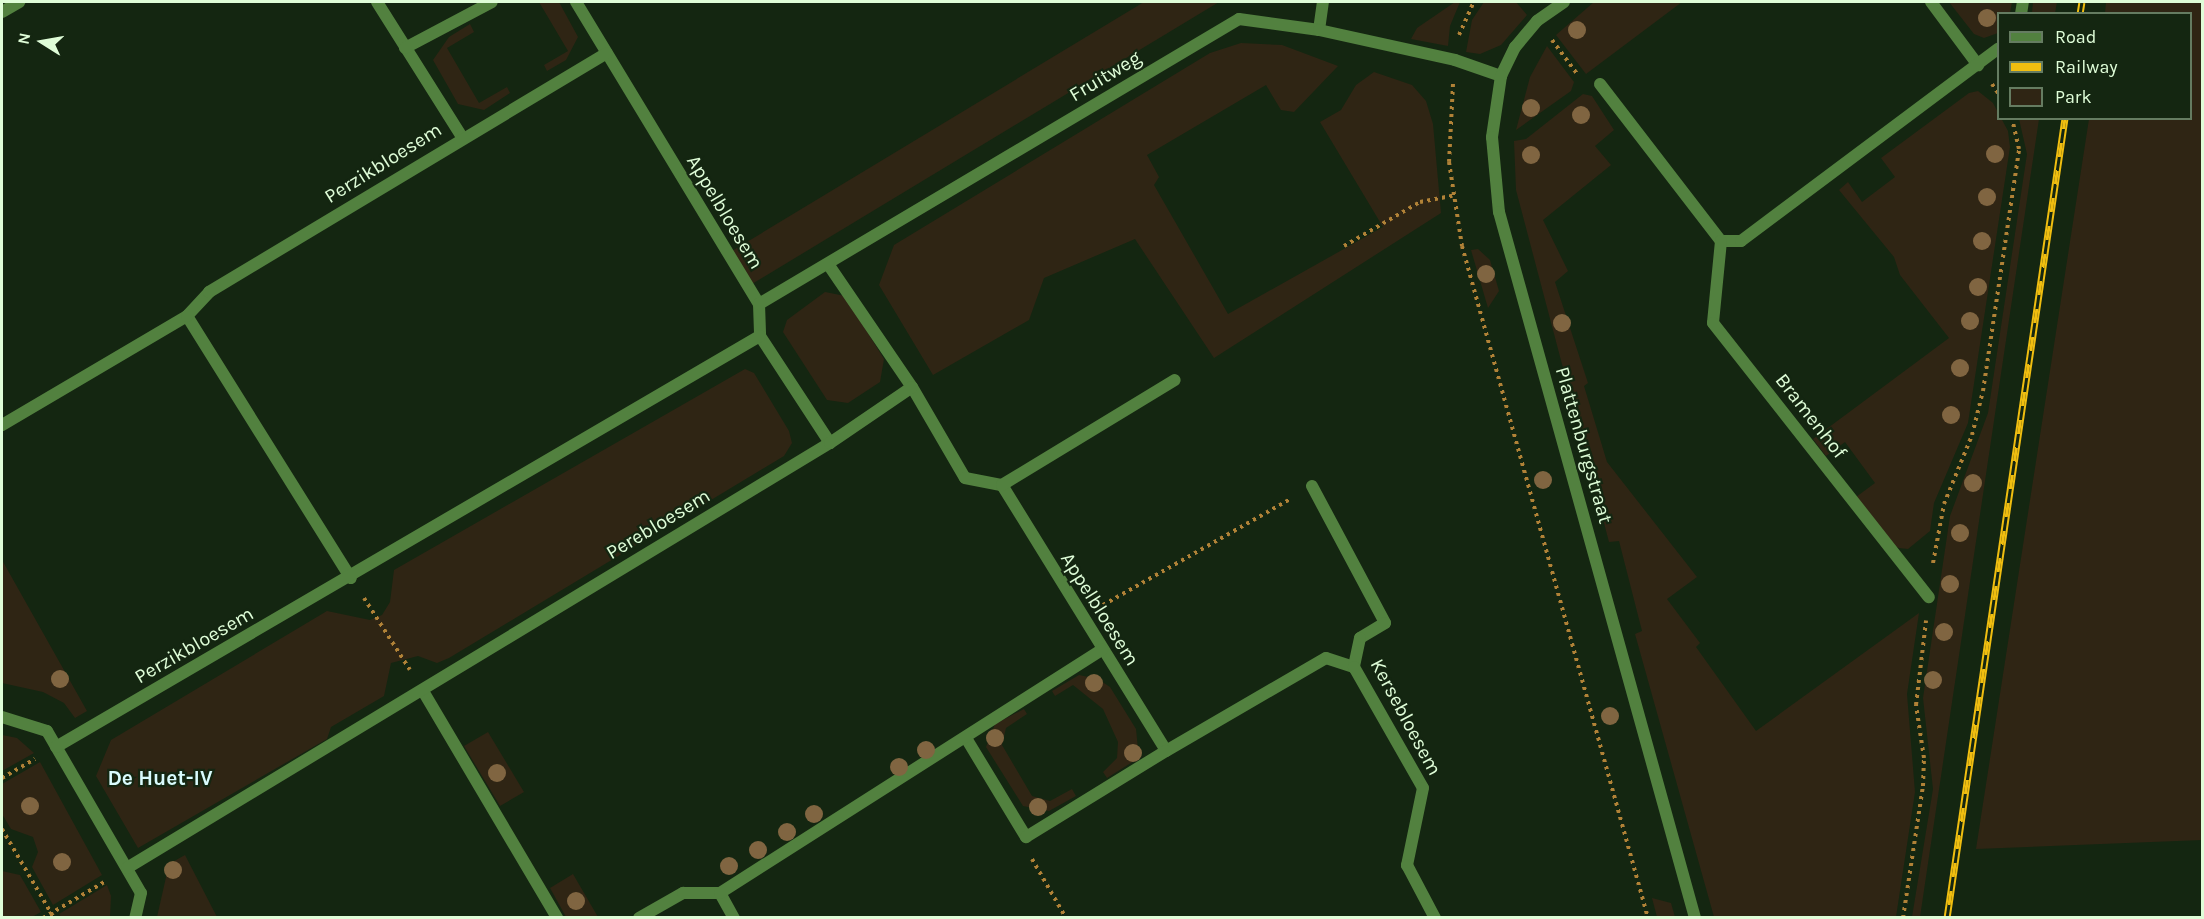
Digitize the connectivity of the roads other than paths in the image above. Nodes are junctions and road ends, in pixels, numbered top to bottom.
1 (19, 2) edge
2 (377, 2) edge
3 (492, 2) edge
4 (576, 2) edge
5 (1323, 2) edge
6 (1564, 2) edge
7 (1931, 2) edge
8 (2, 12) edge
9 (1319, 30) junction
10 (405, 48) junction
11 (1997, 50) edge
12 (607, 53) junction
13 (1978, 65) junction
14 (1501, 75) junction
15 (1600, 84) road end
16 (462, 137) junction
17 (1721, 242) junction
18 (828, 264) junction
19 (759, 304) junction
20 (188, 316) junction
21 (759, 336) junction
22 (1175, 380) dead end
23 (912, 387) junction
24 (2, 424) edge
25 (830, 443) junction
26 (1002, 485) junction
27 (1312, 486) road end
28 (351, 578) junction
29 (1929, 597) road end
30 (1102, 650) junction
31 (1354, 667) junction
32 (423, 691) junction
33 (2, 717) edge
34 (966, 738) junction
35 (56, 747) junction
36 (1166, 751) junction
37 (127, 868) junction
38 (720, 893) junction
39 (135, 918) edge
40 (557, 918) edge
41 (639, 918) edge
42 (734, 918) edge
43 (1435, 918) edge
44 (1695, 918) edge

1 - 8 street
2 - 10 street
3 - 10 street
4 - 12 street, Appelbloesem
5 - 9 street
6 - 14 street, Plattenburgstraat
7 - 13 street
9 - 14 street, Fruitweg
9 - 18 street, Fruitweg
10 - 16 street
11 - 13 street
12 - 16 street, Perzikbloesem
12 - 19 street, Appelbloesem
13 - 17 street
14 - 44 street, Plattenburgstraat
15 - 17 street
16 - 20 street, Perzikbloesem
17 - 29 street, Bramenhof
18 - 19 street, Fruitweg
18 - 23 street
19 - 21 street
20 - 24 street, Perzikbloesem
20 - 28 street
21 - 25 street
21 - 28 street, Perzikbloesem
22 - 26 street
23 - 25 street, Perebloesem
23 - 26 street
25 - 32 street, Perebloesem
26 - 30 street, Appelbloesem
27 - 31 street, Kersebloesem
28 - 35 street, Perzikbloesem
30 - 34 street
30 - 36 street, Appelbloesem
31 - 36 street
31 - 43 street, Kersebloesem
32 - 37 street, Perebloesem
32 - 40 street
33 - 35 street
34 - 36 street
34 - 38 street
35 - 37 street
37 - 39 street
38 - 41 street
38 - 42 street

